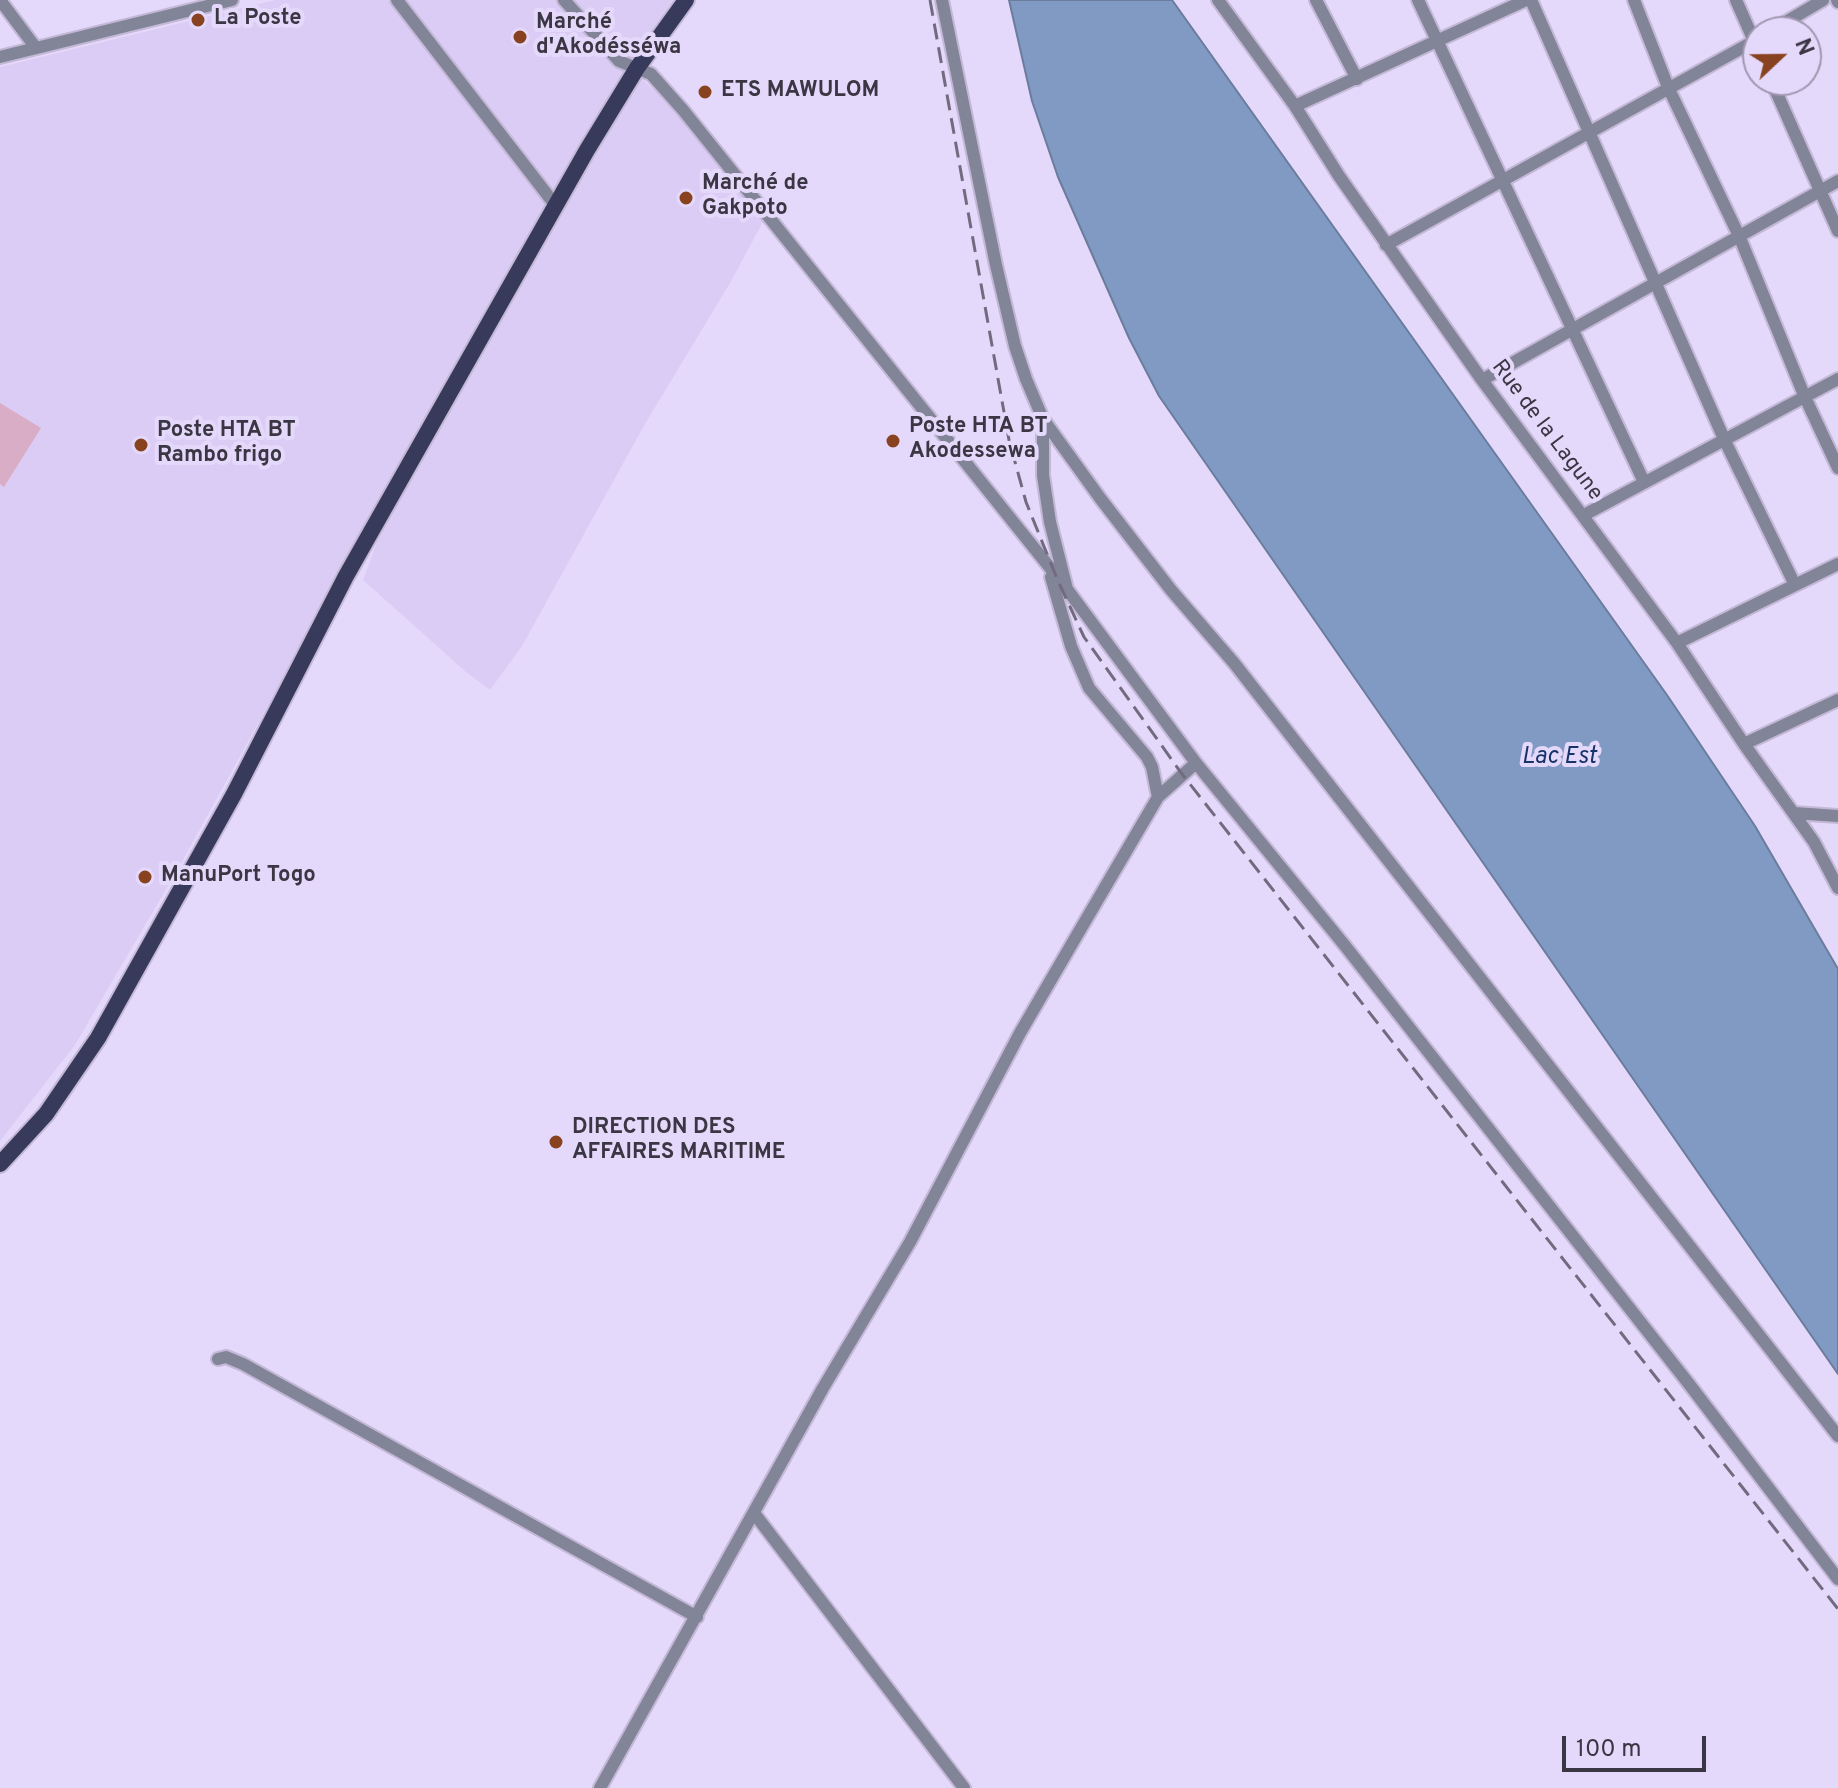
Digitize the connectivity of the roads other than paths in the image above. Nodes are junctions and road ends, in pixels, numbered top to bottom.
1 (0, 0) edge
2 (232, 0) edge
3 (397, 0) edge
4 (564, 0) edge
5 (686, 0) edge
6 (942, 0) edge
7 (1218, 0) edge
8 (1316, 0) edge
9 (1418, 0) edge
10 (1528, 0) edge
11 (1634, 0) edge
12 (1823, 0) edge
13 (180, 6) edge
14 (1796, 16) edge
15 (1437, 41) junction
16 (36, 48) junction
17 (1742, 50) edge
18 (0, 57) edge
19 (637, 68) junction
20 (1357, 79) junction
21 (1668, 87) junction
22 (1778, 96) edge
23 (1295, 106) junction
24 (1591, 131) junction
25 (1502, 181) junction
26 (1838, 181) edge
27 (1821, 190) junction
28 (556, 206) junction
29 (1838, 231) edge
30 (1740, 238) junction
31 (1386, 245) junction
32 (1657, 284) junction
33 (1572, 331) junction
34 (1838, 379) edge
35 (1482, 380) junction
36 (1804, 395) junction
37 (1043, 419) junction
38 (1725, 441) junction
39 (1838, 468) edge
40 (1644, 482) junction
41 (1584, 515) junction
42 (1838, 564) edge
43 (1047, 567) junction
44 (1795, 585) junction
45 (1067, 589) junction
46 (1677, 643) junction
47 (1838, 700) edge
48 (1744, 744) junction
49 (1196, 763) junction
50 (1158, 797) junction
51 (1794, 813) junction
52 (1838, 816) edge
53 (1838, 888) edge
54 (0, 1164) edge
55 (218, 1359) dead end
56 (1838, 1436) edge
57 (754, 1513) junction
58 (1838, 1579) edge
59 (697, 1617) junction
60 (600, 1788) edge
61 (964, 1788) edge

1 - 16 street
2 - 13 street
3 - 28 street
4 - 19 street
5 - 19 main road
6 - 37 street
7 - 23 street, Rue de la Lagune
8 - 20 street
9 - 15 street
10 - 15 street
10 - 24 street
11 - 21 street
12 - 14 street
13 - 16 street
15 - 20 street
15 - 25 street
16 - 18 street
17 - 21 street
19 - 28 main road
19 - 43 street
20 - 23 street
21 - 24 street
21 - 30 street
22 - 27 street
23 - 31 street, Rue de la Lagune
24 - 25 street
24 - 32 street
25 - 31 street
25 - 33 street
26 - 27 street
27 - 29 street
27 - 30 street
28 - 54 main road
30 - 32 street
30 - 36 street
31 - 35 street, Rue de la Lagune
32 - 33 street
32 - 38 street
33 - 35 street
33 - 40 street
34 - 36 street
35 - 41 street, Rue de la Lagune
36 - 38 street
36 - 39 street
37 - 45 street
37 - 56 street
38 - 40 street
38 - 44 street
40 - 41 street
41 - 46 street, Rue de la Lagune
42 - 44 street
43 - 45 street
43 - 50 street
44 - 46 street
45 - 49 street
46 - 48 street, Rue de la Lagune
47 - 48 street
48 - 51 street, Rue de la Lagune
49 - 50 street
49 - 58 street
50 - 57 street
51 - 52 street
51 - 53 street, Rue de la Lagune
55 - 59 street
57 - 59 street
57 - 61 street
59 - 60 street

